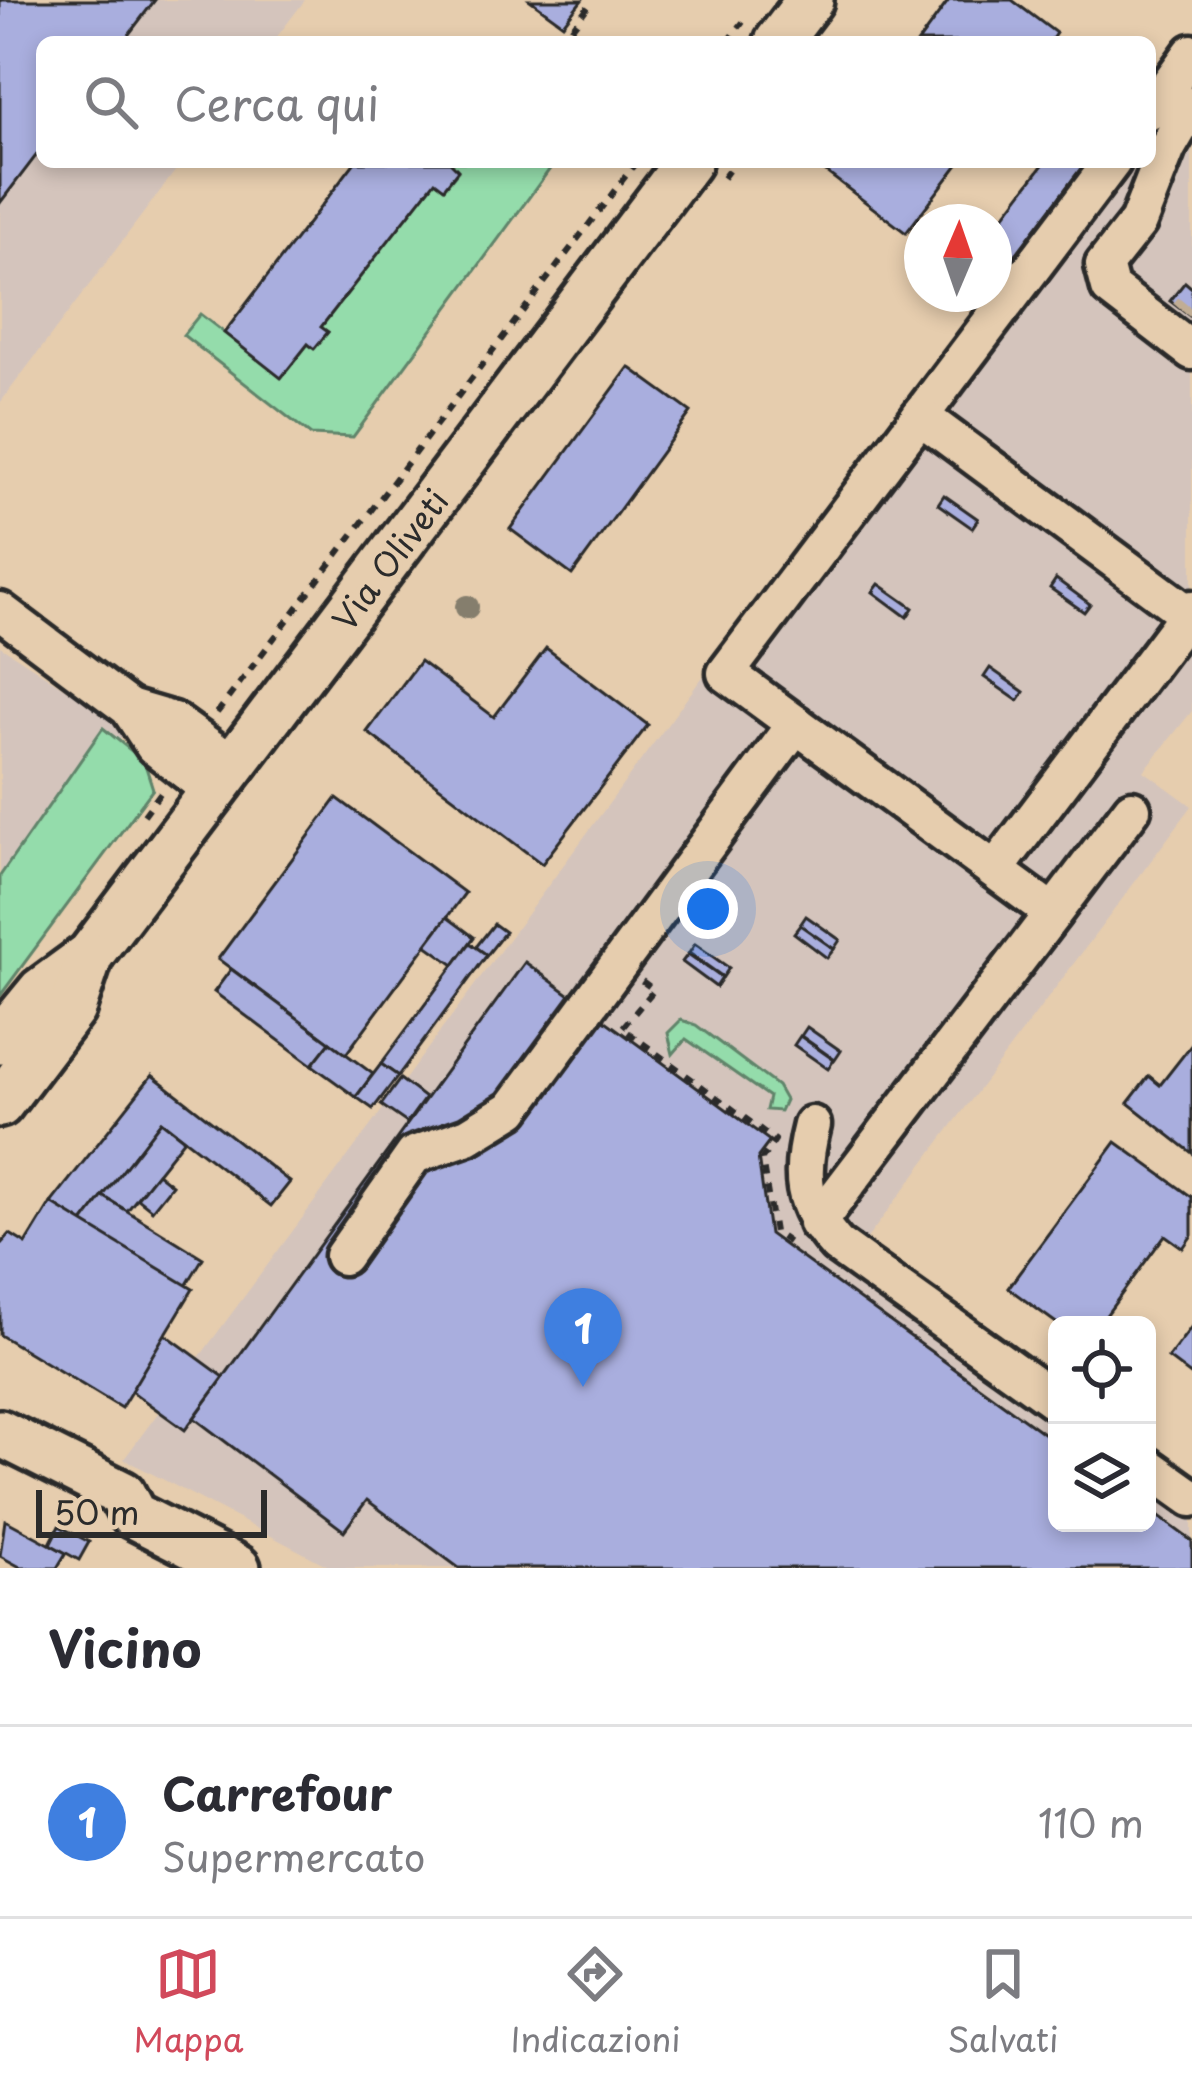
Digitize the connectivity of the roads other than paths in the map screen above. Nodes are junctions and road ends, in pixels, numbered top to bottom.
1 (810, 0) edge
2 (783, 36) edge
3 (1192, 53) edge
4 (1156, 103) edge
5 (1192, 105) edge
6 (683, 168) edge
7 (1107, 168) edge
8 (1184, 333) edge
9 (920, 416) junction
10 (0, 611) edge
11 (1190, 612) edge
12 (796, 724) junction
13 (206, 766) junction
14 (1132, 809) dead end
15 (995, 871) junction
16 (1053, 913) junction
17 (90, 955) junction
18 (0, 1041) edge
19 (0, 1104) edge
20 (812, 1125) dead end
21 (818, 1223) junction
22 (344, 1256) dead end
23 (1048, 1396) edge
24 (0, 1432) edge
25 (0, 1462) edge
26 (1156, 1472) edge
27 (1192, 1498) edge
28 (133, 1515) junction
29 (237, 1568) edge

1 - 2 main road
3 - 4 lane
5 - 8 lane
6 - 13 main road, Via Oliveti
7 - 9 lane
9 - 11 lane
9 - 12 lane
10 - 13 lane
11 - 15 lane
12 - 15 lane
12 - 22 lane
13 - 17 main road, Via Oliveti
14 - 16 lane
15 - 16 lane
16 - 21 lane
17 - 18 main road, Via Oliveti
17 - 19 main road, Via Oliveti
20 - 21 lane
21 - 23 lane
24 - 28 main road
25 - 28 main road
26 - 27 lane
28 - 29 main road

